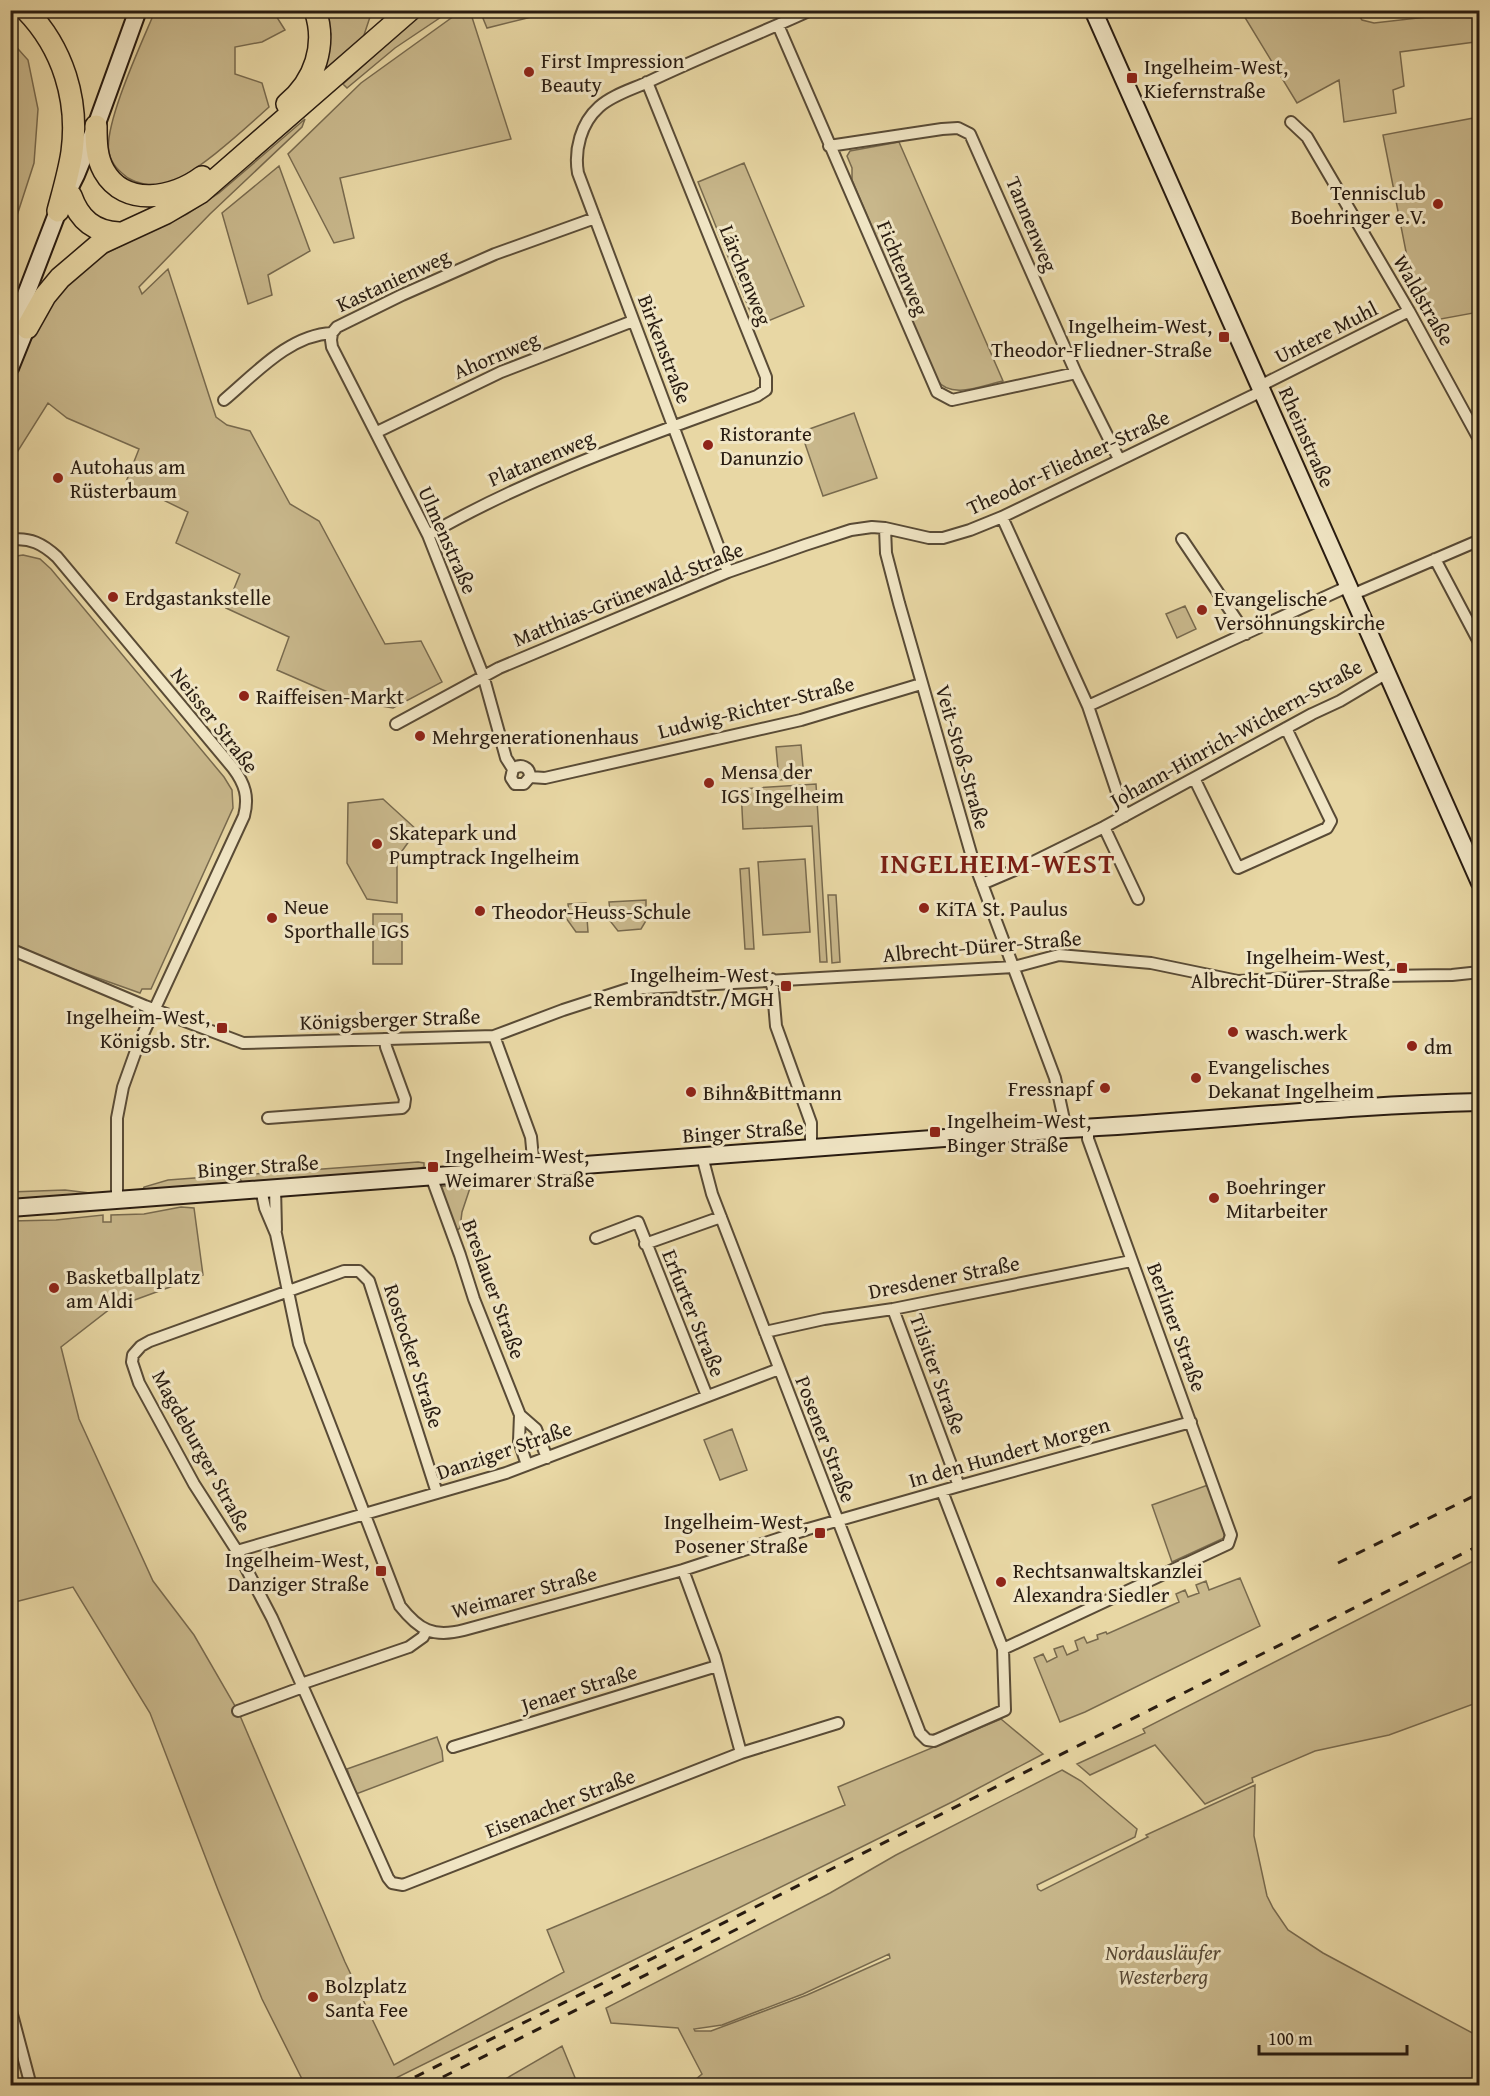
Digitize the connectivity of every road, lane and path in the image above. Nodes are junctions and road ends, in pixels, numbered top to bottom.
1 (26, 10) edge
2 (138, 10) edge
3 (315, 10) edge
4 (410, 10) edge
5 (811, 10) edge
6 (1093, 10) edge
7 (778, 26) junction
8 (647, 82) junction
9 (1291, 122) dead end
10 (96, 126) junction
11 (829, 146) junction
12 (65, 204) junction
13 (595, 218) junction
14 (119, 233) junction
15 (1409, 311) junction
16 (633, 321) junction
17 (19, 332) edge
18 (332, 333) junction
19 (10, 368) edge
20 (1076, 373) junction
21 (1261, 389) junction
22 (224, 400) dead end
23 (674, 426) junction
24 (377, 432) junction
25 (1479, 441) edge
26 (1119, 459) junction
27 (1002, 517) junction
28 (885, 528) junction
29 (428, 535) junction
30 (10, 540) edge
31 (1182, 540) dead end
32 (1479, 540) edge
33 (1435, 559) junction
34 (728, 572) junction
35 (1355, 589) junction
36 (1246, 634) junction
37 (1479, 644) edge
38 (1387, 673) junction
39 (483, 675) junction
40 (921, 684) junction
41 (1088, 706) junction
42 (396, 724) dead end
43 (1286, 728) junction
44 (513, 769) joint
45 (1194, 778) junction
46 (1125, 816) junction
47 (1104, 827) junction
48 (1479, 883) edge
49 (982, 884) junction
50 (1138, 899) dead end
51 (12, 953) edge
52 (1014, 967) junction
53 (1479, 972) edge
54 (772, 980) junction
55 (154, 1010) junction
56 (494, 1036) junction
57 (385, 1039) junction
58 (1479, 1102) edge
59 (268, 1118) dead end
60 (1088, 1128) junction
61 (1066, 1129) junction
62 (811, 1148) junction
63 (702, 1156) junction
64 (534, 1169) junction
65 (431, 1176) junction
66 (268, 1188) junction
67 (117, 1200) junction
68 (10, 1208) edge
69 (721, 1217) junction
70 (596, 1238) dead end
71 (645, 1244) junction
72 (1131, 1261) junction
73 (288, 1291) junction
74 (893, 1309) junction
75 (765, 1332) junction
76 (779, 1369) junction
77 (707, 1396) junction
78 (520, 1415) junction
79 (1191, 1422) junction
80 (547, 1458) junction
81 (527, 1465) junction
82 (959, 1486) junction
83 (942, 1491) junction
84 (437, 1493) junction
85 (364, 1514) junction
86 (837, 1521) junction
87 (237, 1551) junction
88 (683, 1570) junction
89 (426, 1631) junction
90 (1003, 1649) junction
91 (717, 1666) junction
92 (302, 1685) junction
93 (238, 1711) dead end
94 (838, 1723) dead end
95 (453, 1747) dead end
96 (741, 1753) junction
97 (392, 1883) joint
98 (10, 2007) edge
99 (32, 2085) edge

1 - 12 highway
2 - 10 main road
3 - 10 highway
4 - 14 highway
5 - 7 street
6 - 21 main road, Rheinstraße
7 - 8 street
7 - 11 street, Fichtenweg
8 - 13 street, Birkenstraße
8 - 23 street, Lärchenweg
9 - 15 street, Waldstraße
10 - 12 main road
11 - 20 street, Tannenweg
11 - 20 street, Fichtenweg
12 - 14 highway
12 - 17 main road
13 - 16 street, Birkenstraße
13 - 18 street, Kastanienweg
14 - 17 highway
15 - 21 street, Untere Muhl
15 - 25 street, Waldstraße
16 - 23 street, Birkenstraße
16 - 24 street, Ahornweg
17 - 19 main road
18 - 22 street, Kastanienweg
18 - 24 street, Ulmenstraße
20 - 26 street, Tannenweg
21 - 26 street, Theodor-Fliedner-Straße
21 - 35 main road, Rheinstraße
23 - 29 street, Platanenweg
23 - 34 street, Birkenstraße
24 - 29 street, Ulmenstraße
26 - 27 street, Theodor-Fliedner-Straße
27 - 28 street, Theodor-Fliedner-Straße
27 - 41 street
28 - 34 street, Matthias-Grünewald-Straße
28 - 40 street, Veit-Stoß-Straße
29 - 39 street, Ulmenstraße
30 - 55 street, Neisser Straße
31 - 36 street
32 - 33 street
33 - 35 street
33 - 37 street
34 - 39 street, Matthias-Grünewald-Straße
35 - 36 street
35 - 38 main road, Rheinstraße
36 - 41 street
38 - 43 street, Johann-Hinrich-Wichern-Straße
38 - 48 main road, Rheinstraße
39 - 42 street, Matthias-Grünewald-Straße
39 - 44 street, Ulmenstraße
40 - 44 street, Ludwig-Richter-Straße
40 - 49 street, Veit-Stoß-Straße
41 - 46 street
43 - 45 street, Johann-Hinrich-Wichern-Straße
43 - 45 street
45 - 46 street, Johann-Hinrich-Wichern-Straße
46 - 47 street, Johann-Hinrich-Wichern-Straße
47 - 49 street, Johann-Hinrich-Wichern-Straße
47 - 50 street, Johann-Hinrich-Wichern-Straße
49 - 52 street, Veit-Stoß-Straße
51 - 55 street
52 - 53 street, Albrecht-Dürer-Straße
52 - 54 street, Albrecht-Dürer-Straße
52 - 61 street, Veit-Stoß-Straße
54 - 56 street, Albrecht-Dürer-Straße
54 - 62 street
55 - 57 street, Königsberger Straße
55 - 67 street, Neisser Straße
56 - 57 street, Königsberger Straße
56 - 64 street, Königsberger Straße
57 - 59 street
58 - 60 main road, Binger Straße
60 - 61 main road, Binger Straße
60 - 72 street, Berliner Straße
61 - 62 main road, Binger Straße
62 - 63 main road, Binger Straße
63 - 64 main road, Binger Straße
63 - 69 street, Posener Straße
64 - 65 main road, Binger Straße
65 - 66 main road, Binger Straße
65 - 78 street, Breslauer Straße
66 - 67 main road, Binger Straße
66 - 73 street, Weimarer Straße
67 - 68 main road, Binger Straße
69 - 71 street, Erfurter Straße
69 - 75 street, Posener Straße
70 - 71 street, Erfurter Straße
71 - 77 street, Erfurter Straße
72 - 74 street, Dresdener Straße
72 - 79 street, Berliner Straße
73 - 84 street, Rostocker Straße
73 - 85 street, Weimarer Straße
73 - 87 street, Magdeburger Straße
74 - 75 street, Dresdener Straße
74 - 82 street, Tilsiter Straße
75 - 76 street, Posener Straße
76 - 77 street, Danziger Straße
76 - 86 street, Posener Straße
77 - 80 street, Danziger Straße
78 - 80 street, Breslauer Straße
78 - 81 street, Breslauer Straße
79 - 82 street, In den Hundert Morgen
79 - 90 street, Berliner Straße
80 - 81 street, Danziger Straße
81 - 84 street, Danziger Straße
82 - 83 street, In den Hundert Morgen
83 - 86 street, In den Hundert Morgen
83 - 90 street
84 - 85 street, Danziger Straße
85 - 87 street, Danziger Straße
85 - 89 street, Weimarer Straße
86 - 88 street, Weimarer Straße
86 - 90 street, Posener Straße
87 - 92 street, Magdeburger Straße
88 - 89 street, Weimarer Straße
88 - 91 street
89 - 92 street
91 - 95 street, Jenaer Straße
91 - 96 street
92 - 93 street
92 - 97 street, Magdeburger Straße
94 - 96 street, Eisenacher Straße
96 - 97 street, Eisenacher Straße
98 - 99 street

